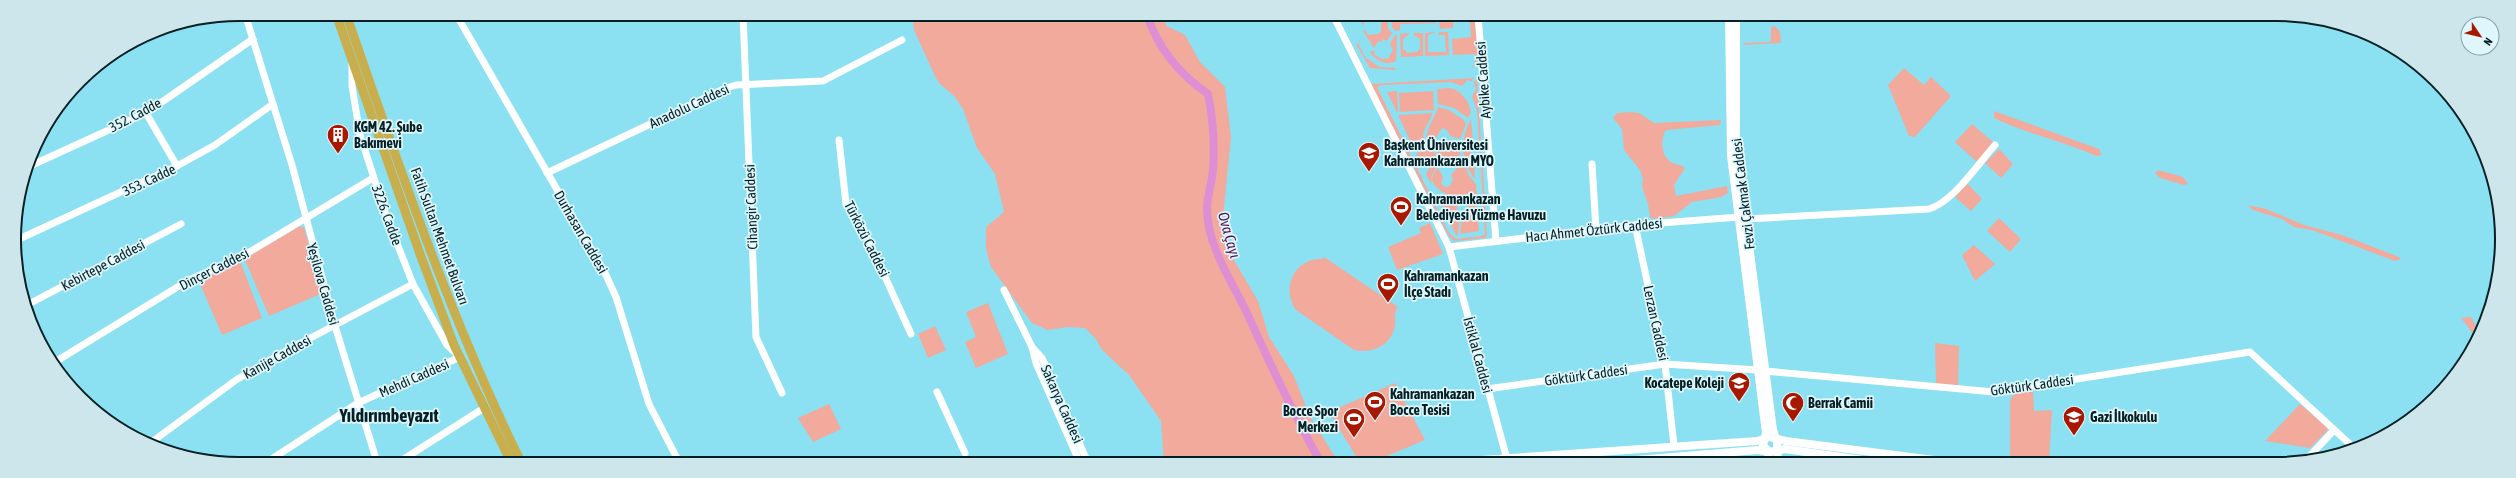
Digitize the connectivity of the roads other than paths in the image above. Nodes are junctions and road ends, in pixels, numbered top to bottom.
1 (247, 21) edge
2 (338, 21) edge
3 (348, 21) edge
4 (460, 21) edge
5 (743, 21) edge
6 (1337, 21) edge
7 (1478, 21) edge
8 (1729, 21) edge
9 (1736, 21) edge
10 (253, 38) junction
11 (902, 40) dead end
12 (352, 59) junction
13 (746, 84) junction
14 (273, 104) junction
15 (146, 113) junction
16 (839, 140) dead end
17 (1995, 145) dead end
18 (35, 164) edge
19 (1592, 164) dead end
20 (177, 166) junction
21 (547, 173) junction
22 (373, 178) junction
23 (304, 217) junction
24 (1742, 218) junction
25 (181, 224) dead end
26 (1635, 225) junction
27 (1596, 230) junction
28 (21, 238) edge
29 (1496, 241) junction
30 (1449, 247) junction
31 (413, 284) junction
32 (1004, 290) dead end
33 (31, 303) edge
34 (335, 326) junction
35 (911, 334) dead end
36 (1032, 347) junction
37 (460, 357) junction
38 (58, 360) edge
39 (1665, 364) junction
40 (1761, 370) junction
41 (1487, 389) junction
42 (937, 392) dead end
43 (782, 393) dead end
44 (358, 403) junction
45 (484, 408) junction
46 (2334, 430) junction
47 (1766, 439) junction
48 (1776, 439) junction
49 (155, 440) edge
50 (2350, 444) edge
51 (1674, 446) junction
52 (1772, 450) junction
53 (965, 453) dead end
54 (2311, 454) edge
55 (275, 457) edge
56 (375, 457) edge
57 (407, 457) edge
58 (508, 457) edge
59 (519, 457) edge
60 (676, 457) edge
61 (1077, 457) edge
62 (1085, 457) edge
63 (1506, 457) edge
64 (1559, 457) edge
65 (1706, 457) edge
66 (1771, 457) edge
67 (1775, 457) edge
68 (1832, 457) edge
69 (1912, 457) edge

1 - 10 street, Yeşilova Caddesi
2 - 12 highway, Fatih Sultan Mehmet Bulvarı
3 - 59 highway, Fatih Sultan Mehmet Bulvarı
4 - 21 street, Durhasan Caddesi
5 - 13 street, Cihangir Caddesi
6 - 30 street, İstiklal Caddesi
7 - 29 street, Aybike Caddesi
8 - 24 main road, Fevzi Çakmak Caddesi
9 - 24 main road, Fevzi Çakmak Caddesi
10 - 14 street, Yeşilova Caddesi
10 - 15 street, 352. Cadde
11 - 13 street, Anadolu Caddesi
12 - 22 street, 3226. Cadde
12 - 37 highway, Fatih Sultan Mehmet Bulvarı
13 - 21 street, Anadolu Caddesi
13 - 43 street, Cihangir Caddesi
14 - 20 street, 353. Cadde
14 - 23 street, Yeşilova Caddesi
15 - 18 street, 352. Cadde
15 - 20 street
16 - 35 street, Türközü Caddesi
17 - 24 street, Hacı Ahmet Öztürk Caddesi
19 - 27 street
20 - 28 street, 353. Cadde
21 - 60 street, Durhasan Caddesi
22 - 23 street, Dinçer Caddesi
22 - 31 street, 3226. Cadde
23 - 34 street, Yeşilova Caddesi
23 - 38 street, Dinçer Caddesi
24 - 26 street, Hacı Ahmet Öztürk Caddesi
24 - 40 main road, Fevzi Çakmak Caddesi
25 - 33 street, Kebirtepe Caddesi
26 - 27 street, Hacı Ahmet Öztürk Caddesi
26 - 39 street, Lerzan Caddesi
27 - 29 street, Hacı Ahmet Öztürk Caddesi
29 - 30 street, Hacı Ahmet Öztürk Caddesi
30 - 41 street, İstiklal Caddesi
31 - 34 street, Kanije Caddesi
31 - 37 street, 3226. Cadde
32 - 36 street, Sakarya Caddesi
34 - 44 street, Yeşilova Caddesi
34 - 49 street, Kanije Caddesi
36 - 61 street, Sakarya Caddesi
36 - 62 street, Sakarya Caddesi
37 - 44 street, Mehdi Caddesi
37 - 45 highway, Fatih Sultan Mehmet Bulvarı
39 - 40 street, Göktürk Caddesi
39 - 41 street, Göktürk Caddesi
39 - 51 street, Lerzan Caddesi
40 - 46 street, Göktürk Caddesi
40 - 47 main road, Fevzi Çakmak Caddesi
40 - 48 main road, Fevzi Çakmak Caddesi
41 - 63 street, İstiklal Caddesi
42 - 53 street
44 - 55 street, Mehdi Caddesi
44 - 56 street, Yeşilova Caddesi
45 - 57 street
45 - 58 highway, Fatih Sultan Mehmet Bulvarı
46 - 50 street
46 - 54 street
47 - 48 main road
47 - 51 main road
47 - 52 main road
48 - 52 main road
48 - 69 main road
51 - 64 main road
52 - 65 main road
52 - 66 main road
52 - 67 main road
52 - 68 main road

